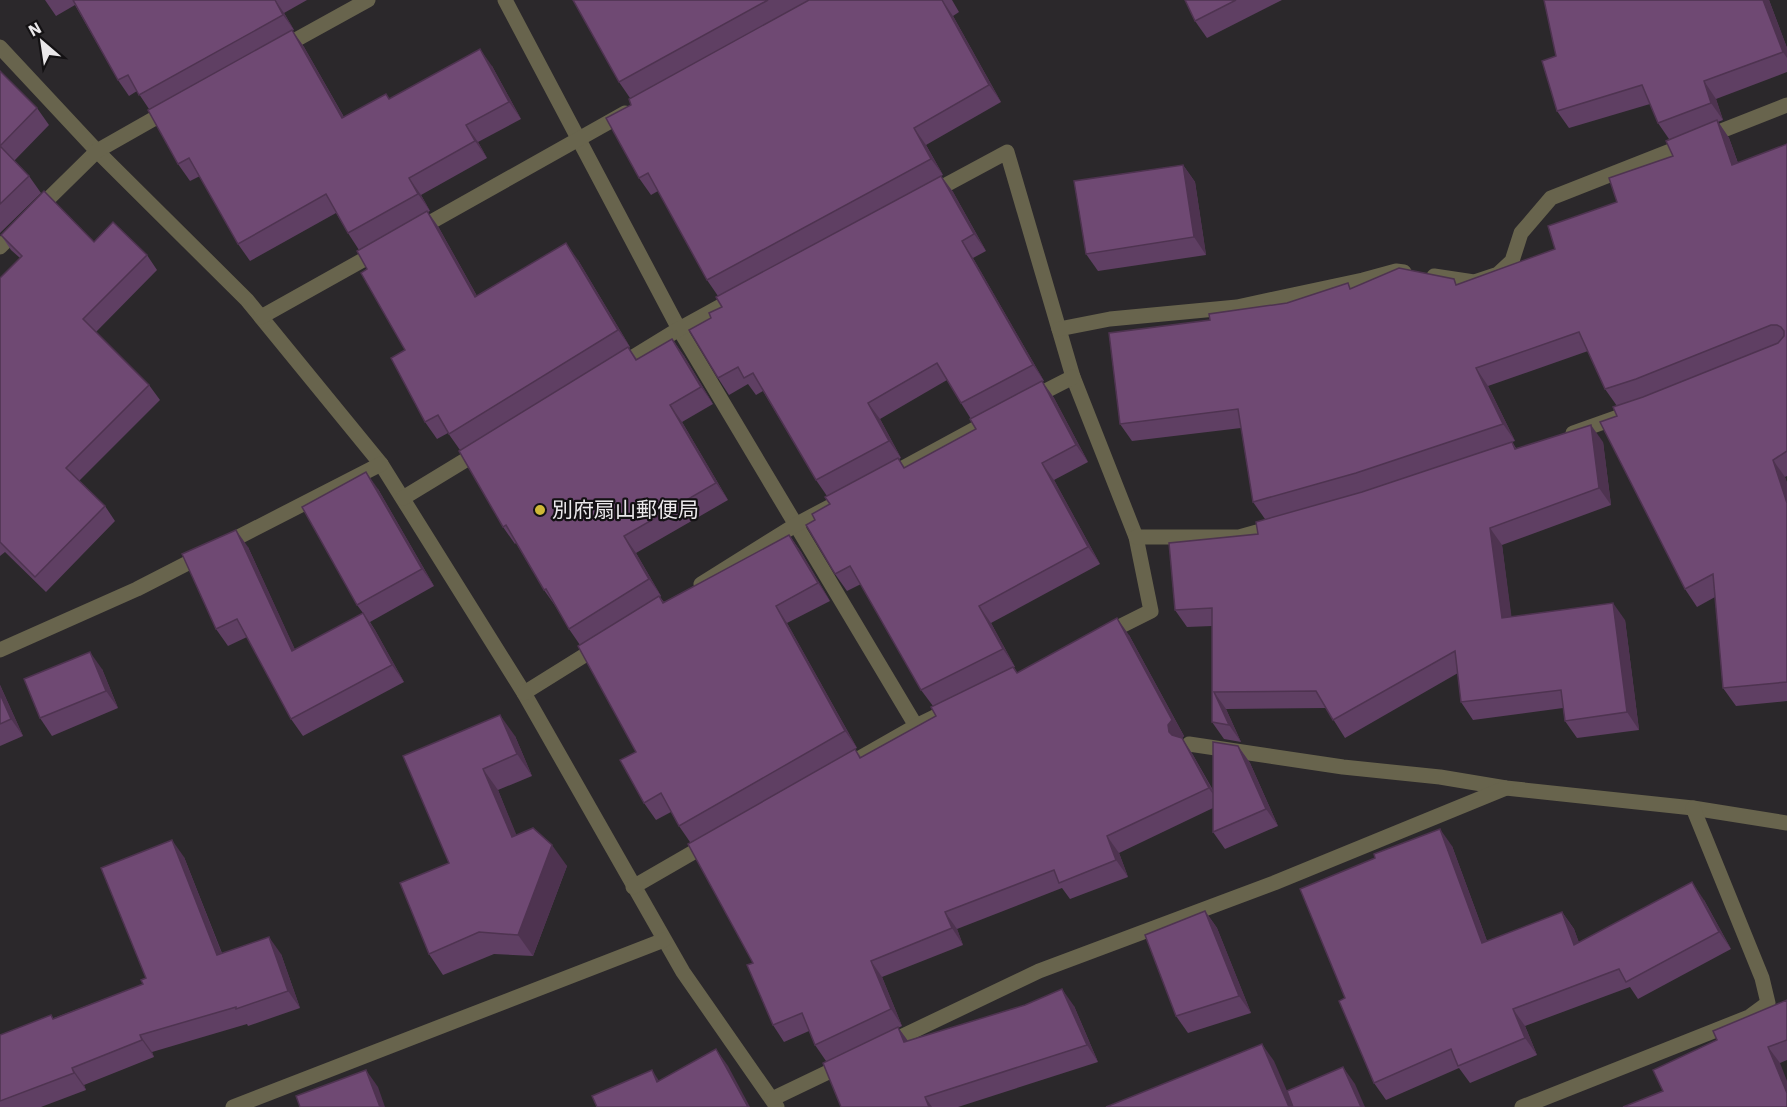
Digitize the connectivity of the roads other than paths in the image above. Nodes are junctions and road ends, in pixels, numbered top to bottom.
1 (368, 0) edge
2 (505, 0) edge
3 (0, 47) edge
4 (264, 58) edge
5 (180, 104) edge
6 (639, 105) edge
7 (1787, 105) edge
8 (579, 139) junction
9 (97, 151) junction
10 (912, 203) edge
11 (0, 247) edge
12 (753, 289) edge
13 (261, 317) junction
14 (679, 329) junction
15 (1059, 329) junction
16 (608, 373) edge
17 (1073, 377) junction
18 (1022, 404) edge
19 (1630, 414) edge
20 (1001, 415) edge
21 (1562, 436) edge
22 (495, 442) edge
23 (381, 464) junction
24 (879, 480) edge
25 (404, 498) junction
26 (838, 502) edge
27 (1294, 521) edge
28 (797, 524) junction
29 (1136, 537) junction
30 (686, 593) edge
31 (615, 637) edge
32 (1087, 643) edge
33 (0, 650) edge
34 (524, 693) junction
35 (969, 700) edge
36 (916, 726) junction
37 (1189, 744) dead end
38 (835, 772) edge
39 (1506, 788) junction
40 (1693, 808) junction
41 (1787, 823) edge
42 (724, 835) edge
43 (633, 887) junction
44 (664, 940) junction
45 (775, 1103) edge
46 (233, 1107) edge
47 (1522, 1107) edge

1 - 4 street
2 - 8 street
3 - 9 street
5 - 9 street
6 - 8 street
7 - 15 street
8 - 13 street
8 - 14 street
9 - 11 street
9 - 13 street
10 - 15 street
12 - 14 street
13 - 23 street
14 - 16 street
14 - 28 street
15 - 17 street
17 - 18 street
17 - 29 street
19 - 21 street
20 - 24 street
22 - 25 street
23 - 25 street
23 - 33 street
25 - 34 street
26 - 28 street
27 - 29 street
28 - 30 street
28 - 36 street
29 - 32 street
31 - 34 street
34 - 43 street
35 - 36 street
36 - 38 street
37 - 39 street
39 - 40 street
39 - 45 street
40 - 41 street
40 - 47 street
42 - 43 street
43 - 44 street
44 - 45 street
44 - 46 street

